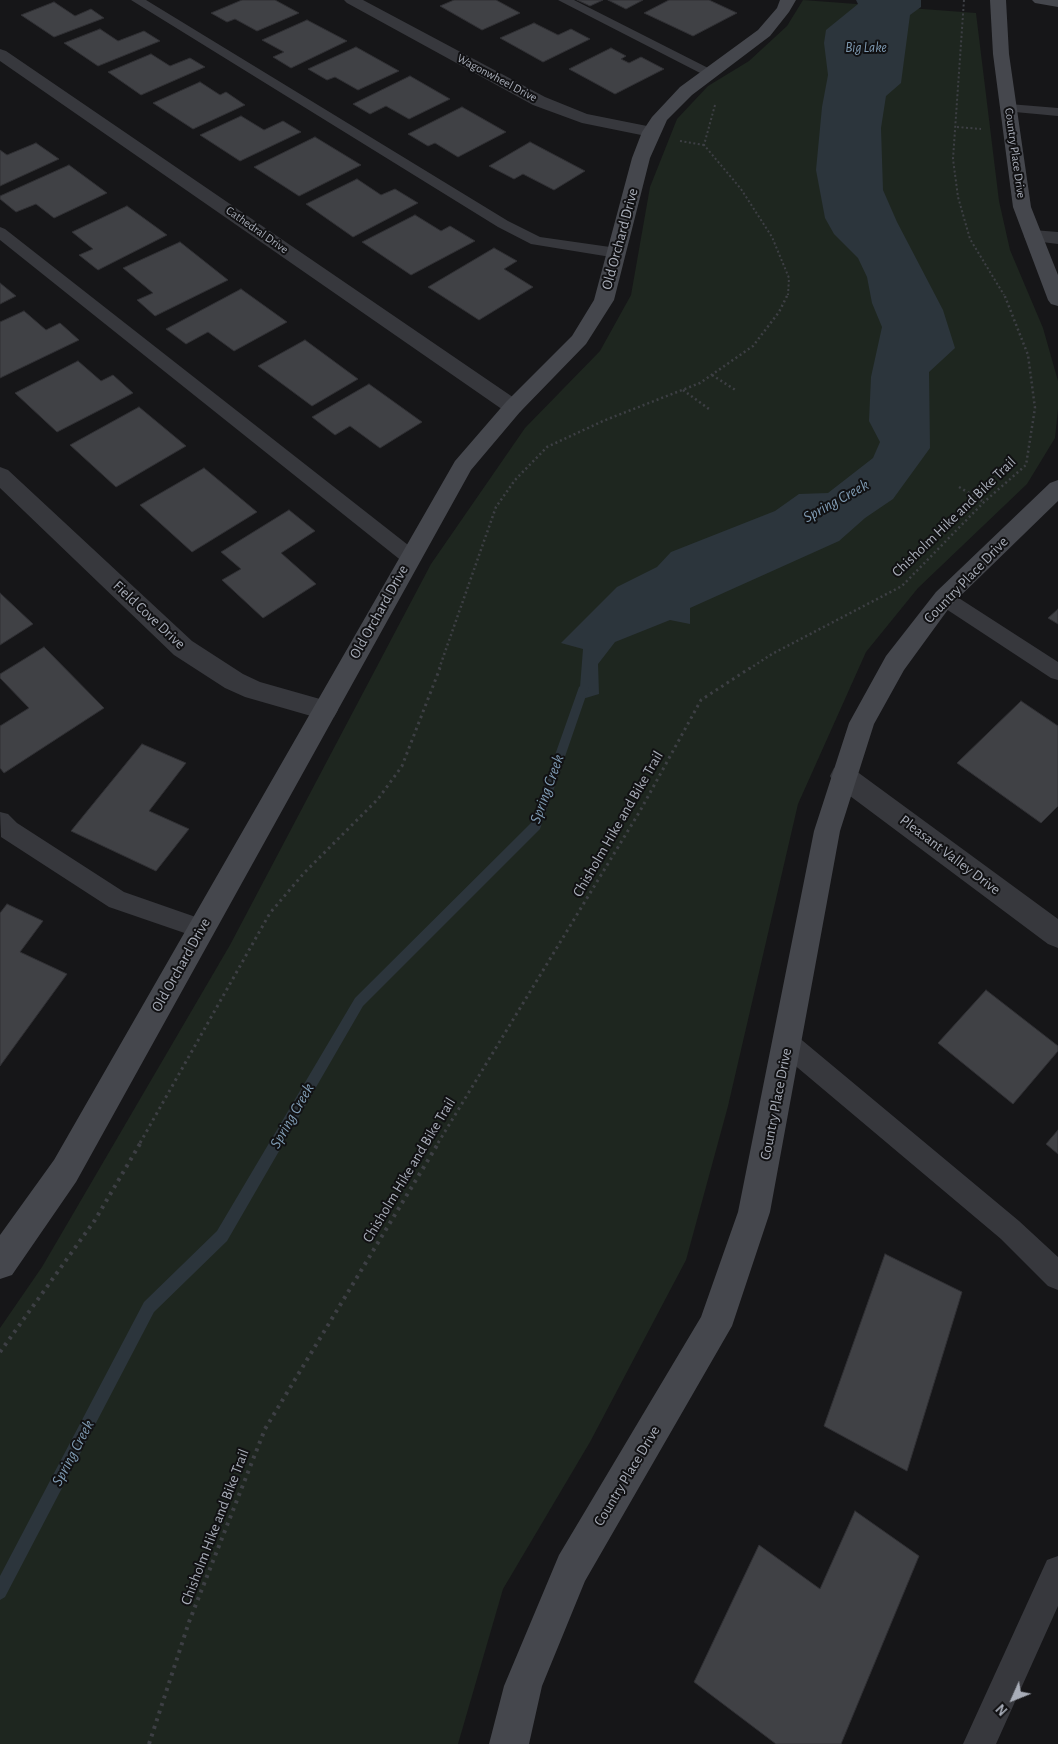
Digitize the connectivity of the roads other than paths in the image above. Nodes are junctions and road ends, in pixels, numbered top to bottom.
1 (137, 0) edge
2 (352, 0) edge
3 (564, 0) edge
4 (788, 0) edge
5 (998, 0) edge
6 (1040, 0) edge
7 (1058, 2) edge
8 (0, 54) edge
9 (711, 73) junction
10 (1009, 108) junction
11 (1058, 112) edge
12 (651, 132) junction
13 (0, 232) edge
14 (1033, 236) junction
15 (1058, 238) edge
16 (617, 253) junction
17 (1058, 300) edge
18 (513, 407) junction
19 (0, 476) edge
20 (1058, 488) edge
21 (410, 557) junction
22 (944, 598) junction
23 (1058, 672) edge
24 (325, 710) junction
25 (843, 776) junction
26 (3, 830) edge
27 (202, 929) junction
28 (1058, 935) edge
29 (788, 1044) junction
30 (0, 1264) edge
31 (1058, 1276) edge
32 (1058, 1570) edge
33 (509, 1744) edge
34 (979, 1744) edge

1 - 16 lane
2 - 12 street, Wagonwheel Drive
3 - 9 lane
4 - 9 street, Old Orchard Drive
5 - 10 street, Country Place Drive
6 - 7 street
8 - 18 street, Cathedral Drive
9 - 12 street, Old Orchard Drive
10 - 11 lane
10 - 14 street, Country Place Drive
12 - 16 street, Old Orchard Drive
13 - 21 lane
14 - 15 street
14 - 17 street, Country Place Drive
16 - 18 street, Old Orchard Drive
18 - 21 street, Old Orchard Drive
19 - 24 street, Field Cove Drive
20 - 22 street, Country Place Drive
21 - 24 street, Old Orchard Drive
22 - 23 lane
22 - 25 street, Country Place Drive
24 - 27 street, Old Orchard Drive
25 - 28 street, Pleasant Valley Drive
25 - 29 street, Country Place Drive
26 - 27 lane
27 - 30 street, Old Orchard Drive
29 - 31 lane
29 - 33 street, Country Place Drive
32 - 34 lane

